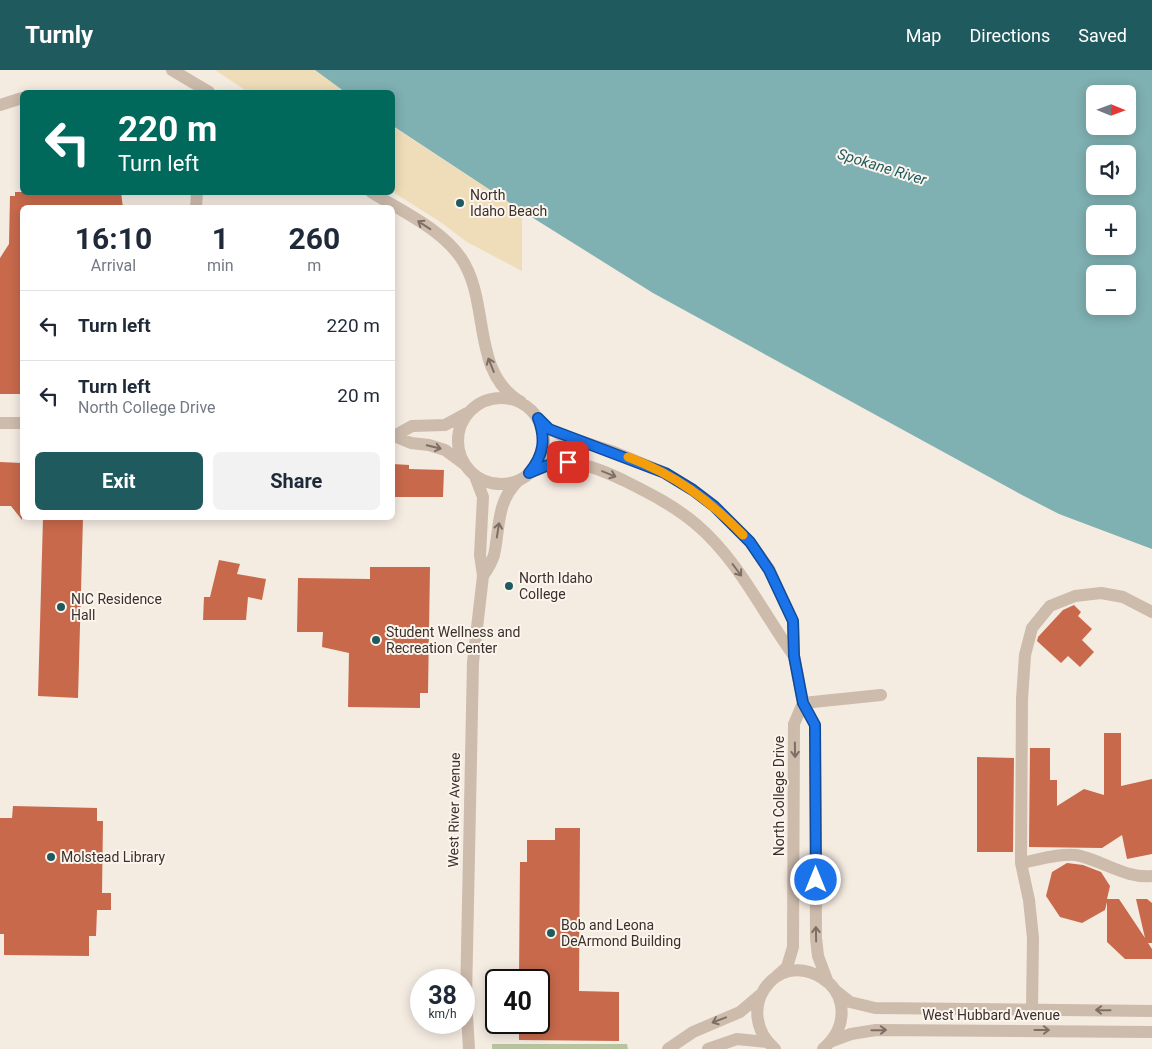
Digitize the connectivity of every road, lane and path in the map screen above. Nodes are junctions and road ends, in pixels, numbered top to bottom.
1 (172, 70) edge
2 (206, 90) edge
3 (20, 99) edge
4 (0, 105) edge
5 (376, 195) edge
6 (392, 205) edge
7 (395, 207) edge
8 (520, 402) junction
9 (467, 413) junction
10 (538, 418) junction
11 (0, 423) edge
12 (20, 423) edge
13 (395, 434) edge
14 (395, 435) edge
15 (471, 471) junction
16 (524, 476) junction
17 (483, 576) junction
18 (1152, 612) edge
19 (794, 656) junction
20 (881, 695) dead end
21 (803, 703) junction
22 (1022, 863) junction
23 (1152, 876) edge
24 (777, 976) junction
25 (827, 980) junction
26 (836, 991) junction
27 (760, 995) junction
28 (1032, 1009) junction
29 (1152, 1011) edge
30 (1152, 1032) edge
31 (771, 1045) edge
32 (828, 1045) edge
33 (468, 1048) edge
34 (668, 1049) edge
35 (708, 1049) edge

1 - 2 street
3 - 4 street
6 -> 5 street
8 -> 7 street
8 - 9 street
8 - 10 street
9 - 13 street
9 - 15 street
10 - 16 street
10 - 19 street
11 - 12 street
14 -> 15 street
15 - 16 street
15 - 17 street, West River Avenue
17 -> 16 street, West River Avenue
16 -> 19 street
17 - 33 street, West River Avenue
18 - 22 street
19 - 21 street
20 - 21 street
21 -> 24 street, North College Drive
25 -> 21 street
22 - 23 street
22 - 28 street
24 - 25 street
24 - 27 street, North College Drive
25 - 26 street
26 - 28 street, West Hubbard Avenue
26 - 32 street
27 - 31 street
27 -> 34 street
29 -> 28 street, West Hubbard Avenue
32 -> 30 street, West Hubbard Avenue
31 - 35 street

